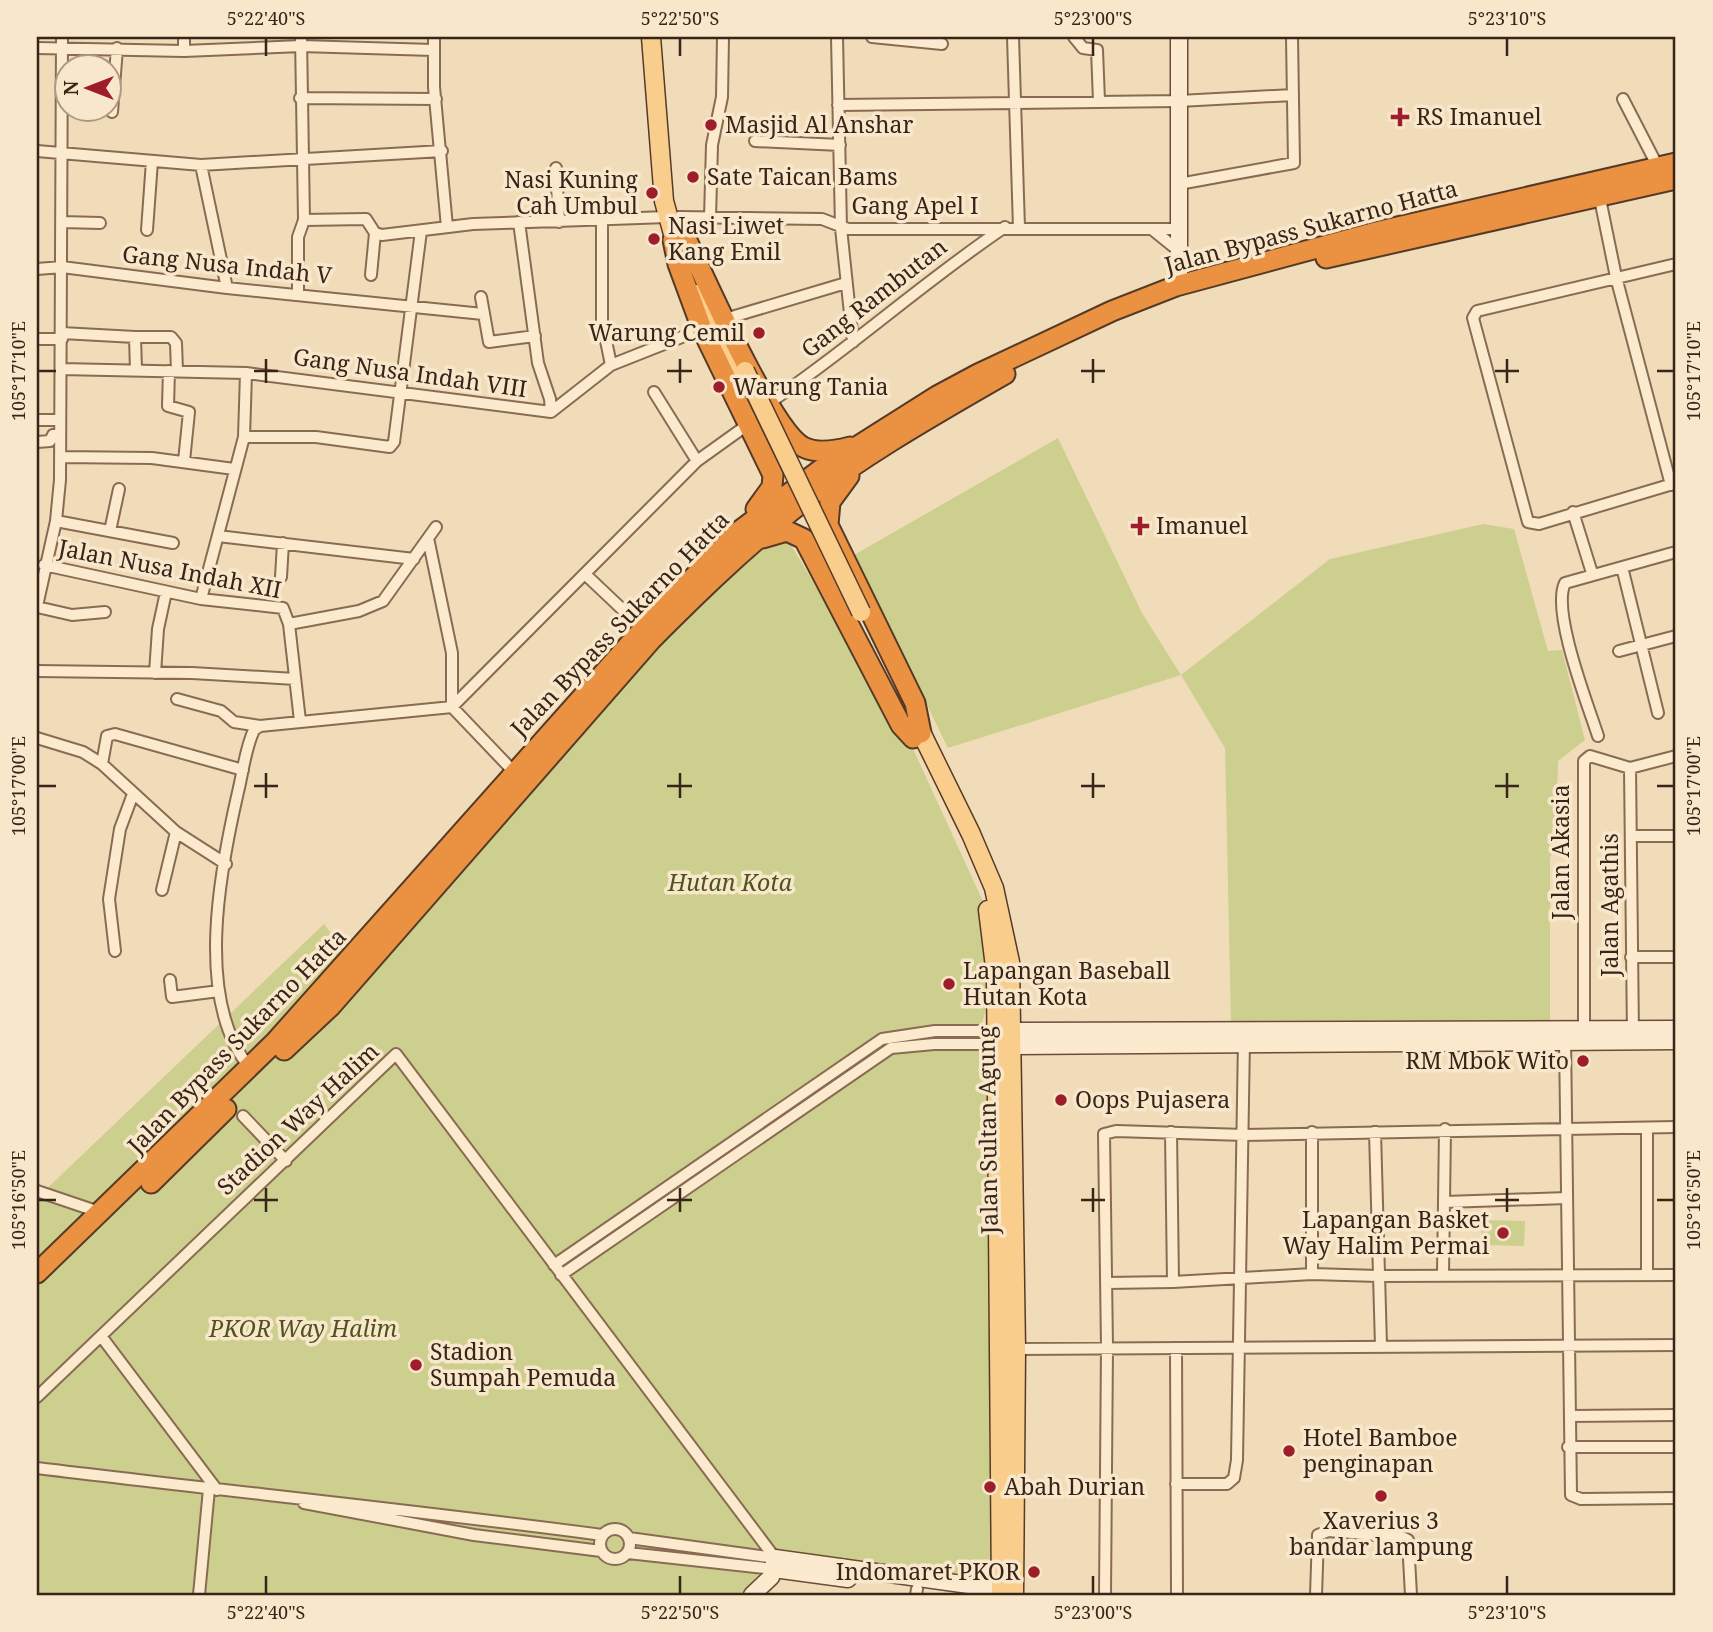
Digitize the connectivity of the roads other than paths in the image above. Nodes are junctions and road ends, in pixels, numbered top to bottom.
1 (184, 37) edge
2 (433, 37) edge
3 (651, 37) edge
4 (661, 37) edge
5 (723, 37) edge
6 (837, 37) edge
7 (872, 37) edge
8 (1013, 37) edge
9 (1074, 37) edge
10 (1179, 37) edge
11 (1292, 37) edge
12 (301, 41) edge
13 (62, 42) edge
14 (351, 42) edge
15 (942, 44) dead end
16 (37, 48) edge
17 (117, 48) junction
18 (433, 50) junction
19 (184, 51) junction
20 (117, 52) edge
21 (1293, 95) junction
22 (300, 98) junction
23 (436, 99) junction
24 (1623, 99) dead end
25 (1015, 101) junction
26 (1099, 101) junction
27 (1179, 101) junction
28 (838, 105) junction
29 (755, 141) dead end
30 (840, 145) junction
31 (37, 151) edge
32 (442, 151) junction
33 (64, 152) junction
34 (303, 159) junction
35 (152, 161) junction
36 (201, 164) junction
37 (1667, 165) edge
38 (556, 168) dead end
39 (1676, 179) edge
40 (1179, 184) junction
41 (1598, 187) junction
42 (1476, 216) junction
43 (710, 218) junction
44 (304, 220) junction
45 (602, 221) junction
46 (63, 222) junction
47 (519, 222) junction
48 (559, 222) junction
49 (100, 223) dead end
50 (675, 226) junction
51 (447, 227) junction
52 (1005, 227) junction
53 (841, 228) junction
54 (1019, 228) junction
55 (1179, 229) junction
56 (147, 230) dead end
57 (1153, 230) junction
58 (422, 231) junction
59 (375, 233) junction
60 (1179, 251) junction
61 (1676, 264) edge
62 (62, 267) junction
63 (37, 269) edge
64 (371, 275) dead end
65 (1616, 277) junction
66 (846, 283) junction
67 (1176, 286) junction
68 (227, 288) junction
69 (298, 295) junction
70 (481, 297) dead end
71 (414, 307) junction
72 (483, 314) junction
73 (725, 319) junction
74 (702, 329) junction
75 (62, 336) junction
76 (535, 336) junction
77 (135, 337) junction
78 (37, 339) edge
79 (853, 342) junction
80 (611, 365) junction
81 (61, 369) junction
82 (136, 370) junction
83 (173, 371) junction
84 (246, 373) junction
85 (400, 392) junction
86 (654, 392) dead end
87 (769, 403) junction
88 (551, 412) junction
89 (37, 420) edge
90 (60, 420) junction
91 (779, 421) junction
92 (750, 423) junction
93 (60, 434) junction
94 (244, 437) junction
95 (37, 442) edge
96 (862, 452) junction
97 (60, 457) junction
98 (184, 461) junction
99 (697, 461) junction
100 (770, 466) junction
101 (234, 469) junction
102 (1674, 484) edge
103 (119, 489) dead end
104 (1573, 512) junction
105 (56, 521) junction
106 (828, 525) junction
107 (436, 527) dead end
108 (110, 531) junction
109 (218, 536) junction
110 (746, 537) junction
111 (429, 538) junction
112 (804, 539) junction
113 (173, 543) dead end
114 (283, 543) junction
115 (1676, 552) edge
116 (414, 559) junction
117 (598, 562) junction
118 (44, 565) junction
119 (1622, 567) junction
120 (1592, 573) junction
121 (586, 575) junction
122 (281, 577) dead end
123 (602, 589) junction
124 (38, 591) edge
125 (166, 592) junction
126 (201, 599) junction
127 (37, 606) edge
128 (105, 612) dead end
129 (288, 619) junction
130 (643, 629) junction
131 (1676, 636) edge
132 (1642, 645) junction
133 (1619, 651) dead end
134 (37, 671) edge
135 (155, 673) junction
136 (295, 679) junction
137 (177, 699) dead end
138 (452, 707) junction
139 (1658, 713) dead end
140 (300, 721) junction
141 (260, 726) junction
142 (917, 736) junction
143 (1598, 736) dead end
144 (37, 738) edge
145 (550, 743) junction
146 (1676, 756) edge
147 (102, 764) junction
148 (1630, 768) junction
149 (243, 770) junction
150 (513, 772) junction
151 (133, 794) junction
152 (176, 832) junction
153 (1631, 836) junction
154 (1676, 836) edge
155 (226, 864) junction
156 (162, 890) dead end
157 (115, 951) dead end
158 (1631, 957) junction
159 (1676, 957) edge
160 (170, 980) dead end
161 (219, 991) junction
162 (1676, 1029) edge
163 (1633, 1035) junction
164 (1564, 1037) junction
165 (1584, 1037) junction
166 (1004, 1038) junction
167 (1244, 1039) junction
168 (1676, 1041) edge
169 (250, 1068) junction
170 (243, 1116) dead end
171 (1676, 1127) edge
172 (1647, 1128) junction
173 (1445, 1129) junction
174 (1567, 1129) junction
175 (1171, 1132) junction
176 (1312, 1132) junction
177 (1375, 1132) junction
178 (1244, 1135) junction
179 (286, 1161) junction
180 (37, 1191) edge
181 (1567, 1198) junction
182 (1445, 1202) junction
183 (102, 1213) junction
184 (554, 1265) junction
185 (39, 1267) edge
186 (1312, 1273) junction
187 (1647, 1274) junction
188 (561, 1275) junction
189 (1443, 1275) junction
190 (1676, 1275) edge
191 (1378, 1276) junction
192 (1569, 1276) junction
193 (1242, 1277) junction
194 (1173, 1282) junction
195 (1106, 1283) junction
196 (37, 1288) edge
197 (101, 1336) junction
198 (1676, 1345) edge
199 (1381, 1346) junction
200 (1567, 1347) junction
201 (1107, 1348) junction
202 (1176, 1348) junction
203 (1239, 1348) junction
204 (1008, 1350) junction
205 (37, 1397) edge
206 (1676, 1415) edge
207 (1570, 1416) junction
208 (1569, 1447) junction
209 (1676, 1447) edge
210 (37, 1468) edge
211 (1176, 1483) junction
212 (213, 1489) junction
213 (1676, 1498) edge
214 (295, 1500) junction
215 (396, 1508) junction
216 (444, 1514) junction
217 (394, 1521) junction
218 (442, 1529) junction
219 (602, 1535) junction
220 (629, 1538) junction
221 (601, 1551) junction
222 (628, 1553) junction
223 (775, 1564) junction
224 (917, 1592) edge
225 (1010, 1593) edge
226 (200, 1595) edge
227 (752, 1595) edge
228 (968, 1595) edge
229 (1105, 1595) edge
230 (1177, 1595) edge
231 (1316, 1595) edge
232 (1411, 1595) edge

1 - 19 street
2 - 18 street
3 - 50 main road
4 - 50 main road
5 - 43 street
6 - 28 street
7 - 15 street
8 - 25 street
9 - 26 street
10 - 27 street
11 - 21 street
12 - 14 street
12 - 19 street
12 - 22 street
13 - 16 street
13 - 17 street
13 - 33 street
14 - 18 street
17 - 19 street
17 - 20 street
18 - 23 street
21 - 27 street
21 - 40 street
22 - 23 street
22 - 34 street
23 - 32 street
24 - 37 street
25 - 26 street
25 - 28 street
25 - 54 street
26 - 27 street
27 - 40 street
28 - 30 street
29 - 30 street
30 - 53 street
31 - 33 street
32 - 34 street
32 - 51 street
33 - 35 street
33 - 46 street
34 - 36 street
34 - 44 street
35 - 36 street
35 - 56 street
36 - 68 street
37 - 41 highway, Jalan Bypass Sukarno Hatta
38 - 48 street
39 - 41 highway, Jalan Bypass Sukarno Hatta
40 - 55 street
41 - 42 highway, Jalan Bypass Sukarno Hatta
41 - 65 street
42 - 67 highway, Jalan Bypass Sukarno Hatta
42 - 96 highway, Jalan Bypass Sukarno Hatta
43 - 50 street, Gang Apel I
43 - 53 street, Gang Apel I
44 - 59 street
44 - 69 street
45 - 48 street, Gang Apel I
45 - 50 street, Gang Apel I
45 - 80 street
46 - 49 street
46 - 62 street
47 - 48 street, Gang Apel I
47 - 51 street, Gang Apel I
47 - 76 street
50 - 73 highway
50 - 74 highway
50 - 142 main road, Jalan Sultan Agung, bridge
51 - 58 street, Gang Apel I
52 - 53 street, Gang Apel I
52 - 54 street, Gang Apel I
52 - 79 street, Gang Rambutan
53 - 66 street
54 - 57 street, Gang Apel I
55 - 57 street, Gang Apel I
55 - 60 street
57 - 60 street
58 - 59 street, Gang Apel I
58 - 71 street
59 - 64 street
60 - 67 street
61 - 65 street
62 - 63 street, Gang Nusa Indah V
62 - 68 street, Gang Nusa Indah V
62 - 75 street
65 - 102 street
65 - 104 street
66 - 73 street
66 - 79 street
67 - 96 highway, Jalan Bypass Sukarno Hatta
68 - 69 street, Gang Nusa Indah V
69 - 71 street, Gang Nusa Indah V
70 - 72 street
71 - 72 street, Gang Nusa Indah V
71 - 85 street
72 - 76 street
73 - 87 highway
74 - 80 street
74 - 92 highway
75 - 77 street
75 - 78 street
75 - 81 street
76 - 88 street
77 - 82 street
77 - 83 street
79 - 87 street, Gang Rambutan
80 - 88 street
81 - 82 street, Gang Nusa Indah VIII
81 - 90 street
82 - 83 street, Gang Nusa Indah VIII
83 - 84 street, Gang Nusa Indah VIII
83 - 98 street
84 - 85 street, Gang Nusa Indah VIII
84 - 94 street
85 - 88 street, Gang Nusa Indah VIII
85 - 94 street
86 - 99 street
87 - 91 highway
89 - 90 street
90 - 93 street
91 - 96 highway
91 - 100 highway
92 - 99 street
92 - 100 highway
93 - 95 street
93 - 97 street
94 - 101 street
96 - 106 highway
96 - 110 highway, Jalan Bypass Sukarno Hatta
97 - 98 street
97 - 105 street
98 - 101 street
99 - 117 street
100 - 110 highway
101 - 109 street
102 - 104 street
103 - 108 street
104 - 120 street
105 - 108 street
105 - 118 street
106 - 112 highway
106 - 142 highway
107 - 111 street
108 - 113 street
109 - 114 street
109 - 126 street
110 - 112 highway
110 - 130 highway, Jalan Bypass Sukarno Hatta
110 - 145 highway, Jalan Bypass Sukarno Hatta
111 - 116 street
111 - 138 street
112 - 142 highway
114 - 116 street
114 - 122 street
115 - 119 street
116 - 129 street
117 - 121 street
117 - 123 street
118 - 124 street
118 - 125 street, Jalan Nusa Indah XII
119 - 120 street
119 - 132 street
120 - 143 street
121 - 123 street
121 - 138 street
123 - 130 street
124 - 127 street
125 - 126 street, Jalan Nusa Indah XII
125 - 135 street
126 - 129 street, Jalan Nusa Indah XII
127 - 128 street
129 - 136 street
130 - 145 highway, Jalan Bypass Sukarno Hatta
131 - 132 street
132 - 133 street
132 - 139 street
134 - 135 street
135 - 136 street
136 - 140 street
137 - 141 street
138 - 140 street
138 - 150 street
140 - 141 street
141 - 149 street
142 - 166 main road, Jalan Sultan Agung
144 - 147 street
145 - 150 highway, Jalan Bypass Sukarno Hatta
145 - 196 highway, Jalan Bypass Sukarno Hatta
146 - 148 street
147 - 149 street
147 - 151 street
148 - 153 street, Jalan Agathis
148 - 165 street, Jalan Akasia
149 - 155 street
150 - 169 highway, Jalan Bypass Sukarno Hatta
151 - 152 street
151 - 157 street
152 - 155 street
152 - 156 street
153 - 154 street
153 - 158 street, Jalan Agathis
155 - 161 street
158 - 159 street
158 - 163 street, Jalan Agathis
160 - 161 street
161 - 169 street
162 - 163 street
163 - 165 street
163 - 168 street
164 - 165 street
164 - 167 street
164 - 174 street
166 - 167 street
166 - 184 street
166 - 188 street
166 - 204 main road, Jalan Sultan Agung
167 - 178 street
169 - 183 highway, Jalan Bypass Sukarno Hatta
170 - 179 street
171 - 172 street
172 - 174 street
172 - 187 street
173 - 174 street
173 - 177 street
173 - 182 street
174 - 181 street
175 - 178 street
175 - 194 street
175 - 195 street
176 - 177 street
176 - 178 street
176 - 186 street
177 - 191 street
178 - 193 street
179 - 184 street, Stadion Way Halim
179 - 197 street, Stadion Way Halim
180 - 183 street
181 - 182 street
181 - 192 street
182 - 189 street
183 - 185 highway, Jalan Bypass Sukarno Hatta
184 - 188 street, Stadion Way Halim
186 - 191 street
186 - 193 street
187 - 190 street
187 - 192 street
188 - 223 street, Stadion Way Halim
189 - 191 street
189 - 192 street
191 - 199 street
192 - 200 street
193 - 194 street
193 - 203 street
194 - 195 street
195 - 201 street
197 - 205 street, Stadion Way Halim
197 - 212 street
198 - 200 street
199 - 200 street
199 - 203 street
200 - 207 street
201 - 202 street
201 - 204 street
201 - 229 street
202 - 203 street
202 - 211 street
203 - 211 street
204 - 225 main road, Jalan Sultan Agung
206 - 207 street
207 - 208 street
208 - 209 street
208 - 213 street
210 - 212 street
211 - 230 street
212 - 214 street
212 - 226 street
214 - 215 street
214 - 217 street
215 - 216 street
215 - 217 street
216 - 218 street
216 - 219 street
217 - 218 street
218 - 221 street
219 - 220 street
219 - 221 street
220 - 222 street
220 - 223 street
221 - 222 street
222 - 223 street
223 - 224 street
223 - 225 street
223 - 227 street
224 - 228 street
231 - 232 street

